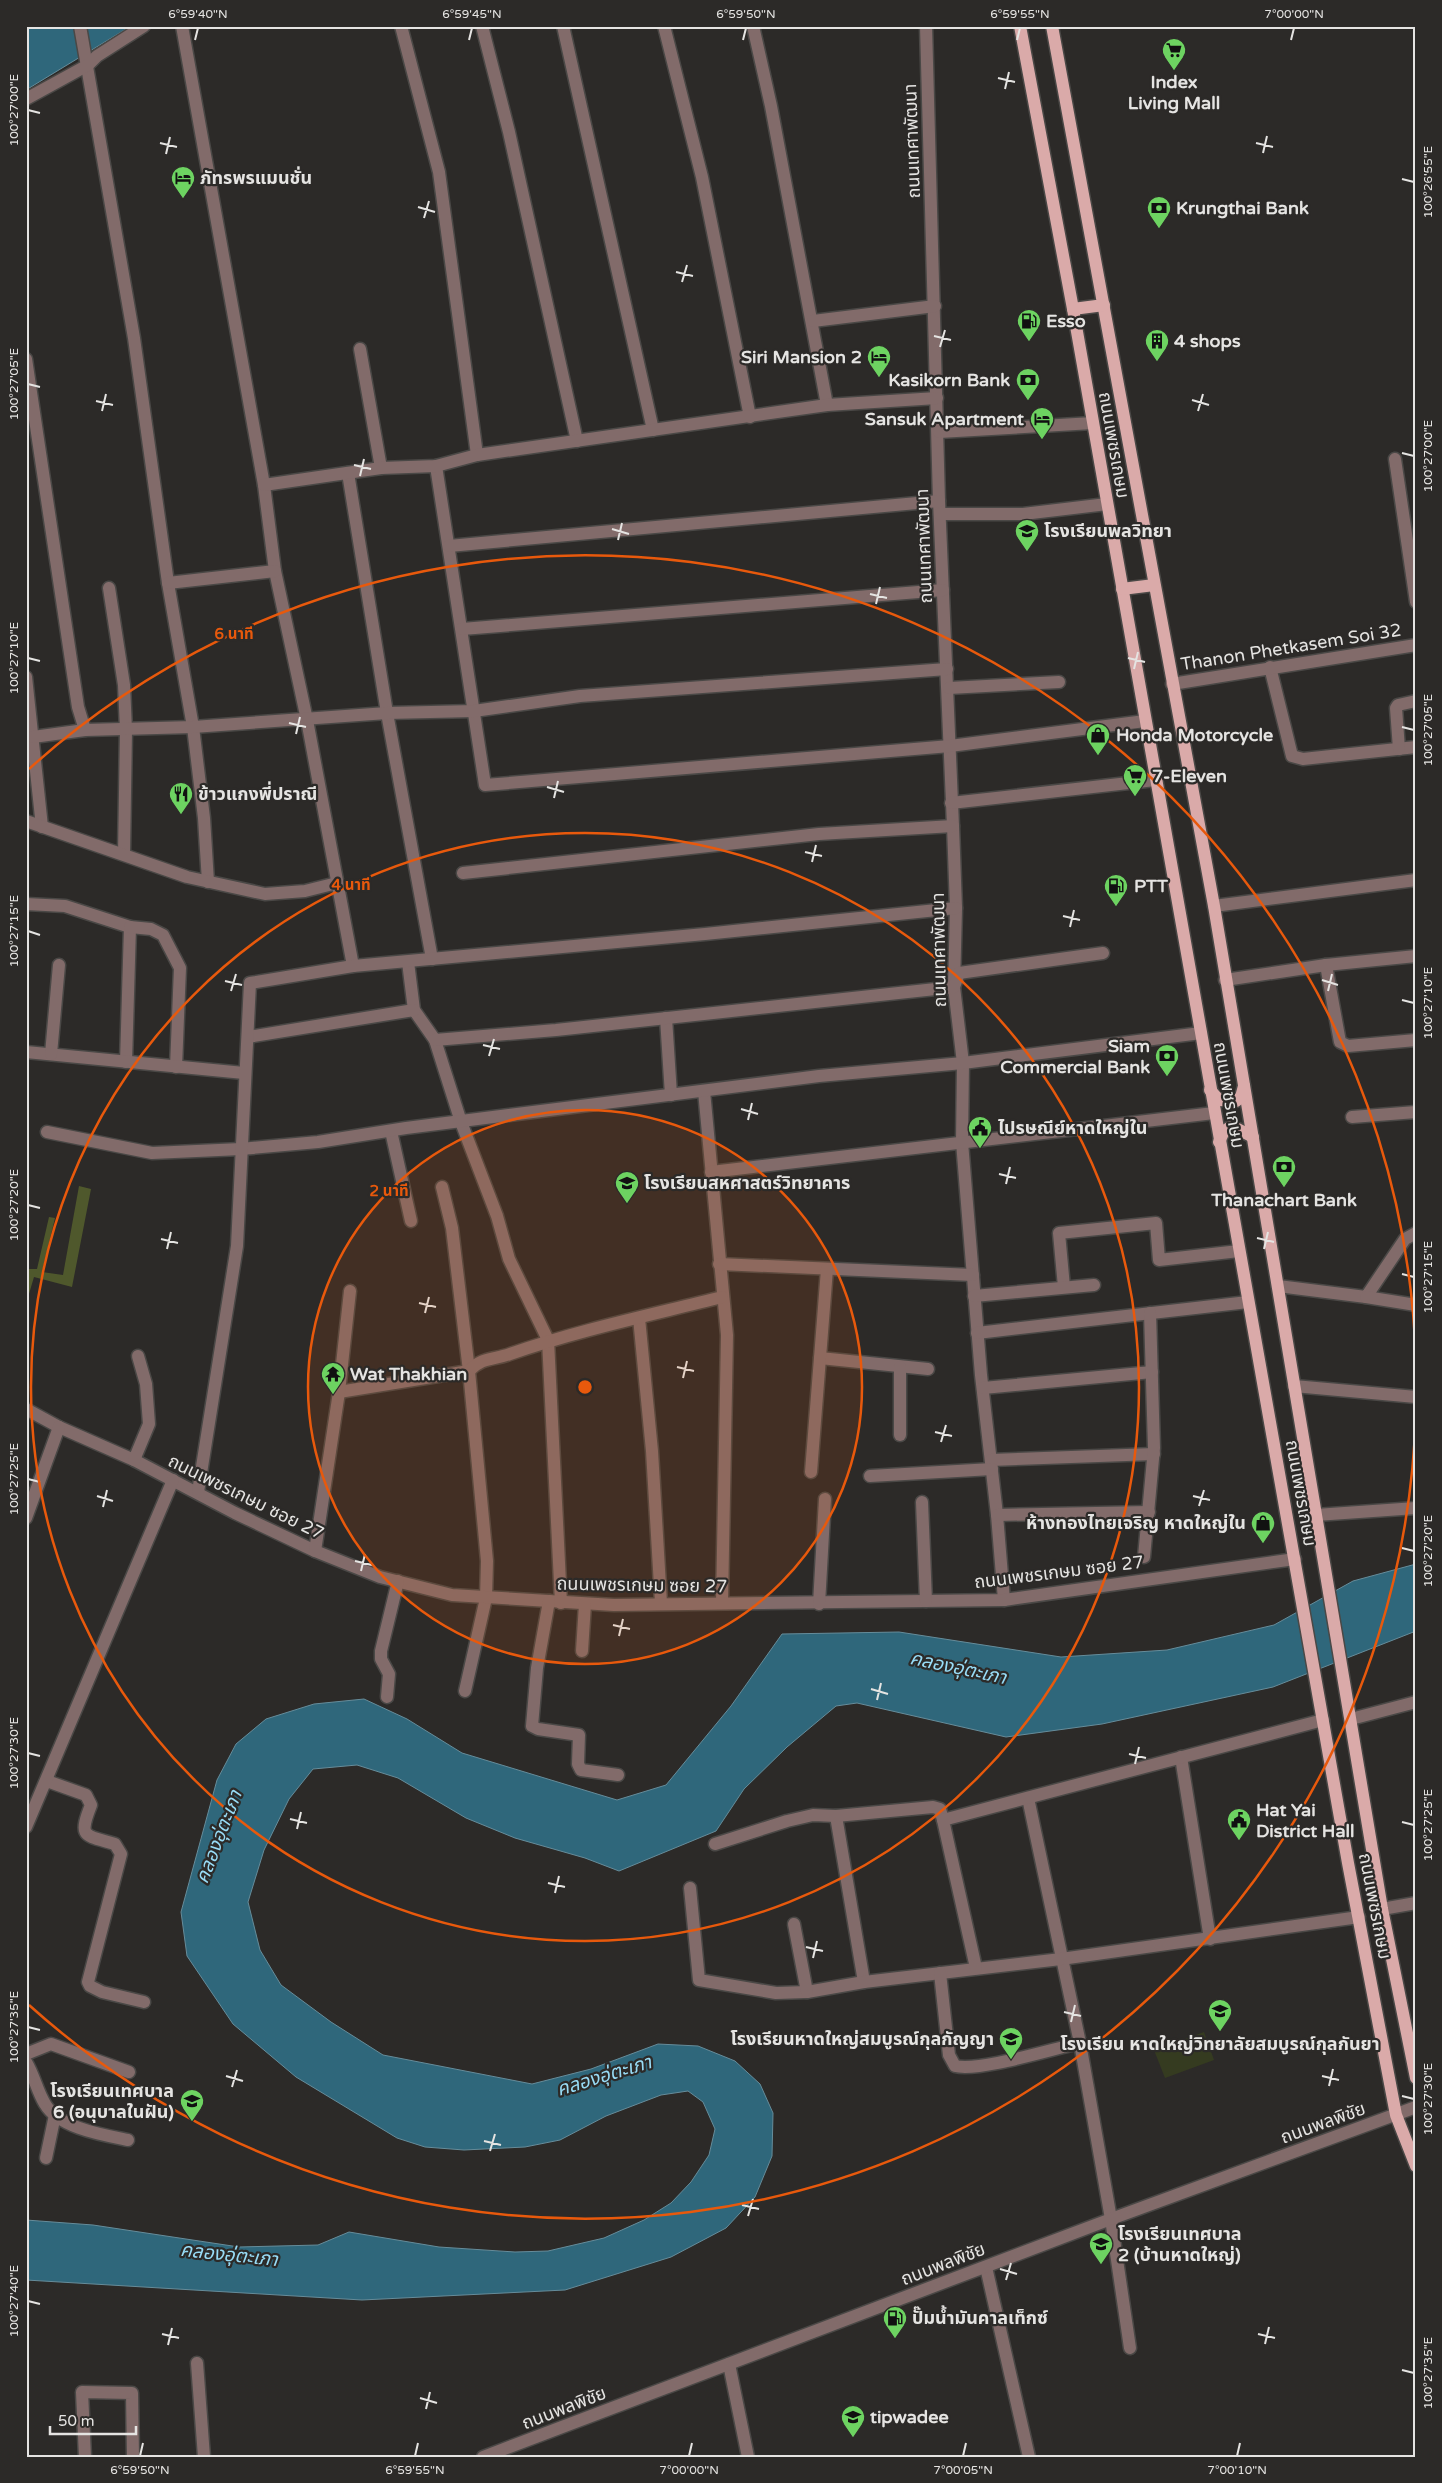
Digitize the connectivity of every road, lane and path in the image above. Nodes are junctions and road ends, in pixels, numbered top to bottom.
1 (80, 26) edge
2 (144, 26) edge
3 (182, 26) edge
4 (401, 26) edge
5 (482, 26) edge
6 (563, 26) edge
7 (664, 26) edge
8 (752, 26) edge
9 (926, 26) edge
10 (1020, 26) edge
11 (1052, 26) edge
12 (88, 65) junction
13 (26, 99) edge
14 (1104, 304) junction
15 (935, 306) junction
16 (1073, 309) junction
17 (813, 321) junction
18 (360, 349) dead end
19 (26, 359) edge
20 (937, 398) junction
21 (827, 405) junction
22 (750, 417) junction
23 (1093, 423) junction
24 (653, 430) junction
25 (939, 432) junction
26 (577, 441) junction
27 (478, 455) junction
28 (1395, 459) dead end
29 (436, 466) junction
30 (381, 468) junction
31 (348, 473) junction
32 (264, 485) junction
33 (939, 501) junction
34 (1107, 504) junction
35 (940, 514) junction
36 (449, 546) junction
37 (275, 571) junction
38 (168, 583) junction
39 (1154, 585) junction
40 (109, 588) dead end
41 (1122, 589) junction
42 (943, 590) junction
43 (1416, 602) edge
44 (462, 628) junction
45 (1416, 645) edge
46 (1270, 668) junction
47 (947, 669) junction
48 (26, 676) edge
49 (1059, 682) dead end
50 (1172, 684) junction
51 (949, 688) junction
52 (1416, 701) edge
53 (474, 711) junction
54 (387, 713) junction
55 (307, 720) junction
56 (1145, 721) junction
57 (193, 727) junction
58 (85, 730) junction
59 (126, 730) junction
60 (33, 737) junction
61 (950, 746) junction
62 (1416, 747) edge
63 (1399, 749) junction
64 (1155, 780) junction
65 (951, 804) junction
66 (26, 821) edge
67 (953, 826) junction
68 (42, 827) junction
69 (124, 854) junction
70 (463, 873) dead end
71 (1416, 880) edge
72 (208, 882) junction
73 (337, 883) junction
74 (26, 904) edge
75 (1214, 906) junction
76 (956, 908) junction
77 (130, 927) junction
78 (1103, 953) dead end
79 (1416, 956) edge
80 (432, 959) junction
81 (408, 962) junction
82 (59, 965) dead end
83 (1326, 965) junction
84 (353, 966) junction
85 (1225, 980) junction
86 (954, 987) junction
87 (414, 1010) junction
88 (666, 1018) junction
89 (1202, 1033) junction
90 (248, 1037) junction
91 (435, 1040) junction
92 (1416, 1040) edge
93 (26, 1052) edge
94 (51, 1054) junction
95 (126, 1062) junction
96 (963, 1063) junction
97 (176, 1067) junction
98 (244, 1073) junction
99 (1244, 1086) junction
100 (1210, 1090) junction
101 (704, 1091) junction
102 (671, 1095) junction
103 (1416, 1112) edge
104 (1214, 1113) junction
105 (1352, 1117) dead end
106 (461, 1122) junction
107 (391, 1131) junction
108 (47, 1132) dead end
109 (1253, 1137) junction
110 (962, 1142) junction
111 (1219, 1142) junction
112 (240, 1149) junction
113 (711, 1172) junction
114 (442, 1187) dead end
115 (411, 1222) dead end
116 (1416, 1233) edge
117 (1239, 1252) junction
118 (719, 1264) junction
119 (827, 1269) junction
120 (973, 1275) junction
121 (1094, 1285) dead end
122 (1278, 1286) junction
123 (1064, 1288) junction
124 (350, 1291) dead end
125 (974, 1296) junction
126 (722, 1297) junction
127 (1366, 1297) junction
128 (1248, 1302) junction
129 (1416, 1305) edge
130 (1150, 1314) junction
131 (639, 1318) junction
132 (977, 1333) junction
133 (548, 1340) junction
134 (138, 1356) dead end
135 (820, 1358) junction
136 (900, 1366) junction
137 (928, 1369) dead end
138 (469, 1371) junction
139 (1152, 1372) junction
140 (1294, 1386) junction
141 (982, 1388) junction
142 (339, 1392) junction
143 (1416, 1397) edge
144 (26, 1409) edge
145 (59, 1427) junction
146 (900, 1435) dead end
147 (1154, 1454) junction
148 (134, 1460) junction
149 (992, 1464) junction
150 (811, 1472) dead end
151 (870, 1476) dead end
152 (174, 1480) junction
153 (198, 1492) junction
154 (825, 1499) dead end
155 (922, 1502) dead end
156 (1416, 1508) edge
157 (1149, 1512) junction
158 (1316, 1515) junction
159 (997, 1516) junction
160 (26, 1518) edge
161 (315, 1551) junction
162 (1144, 1557) dead end
163 (1295, 1564) junction
164 (398, 1581) junction
165 (486, 1598) junction
166 (1004, 1600) junction
167 (926, 1601) junction
168 (555, 1602) junction
169 (661, 1603) junction
170 (722, 1603) junction
171 (585, 1604) junction
172 (819, 1604) junction
173 (582, 1651) dead end
174 (465, 1691) dead end
175 (387, 1697) dead end
176 (1416, 1702) edge
177 (1351, 1719) junction
178 (1322, 1720) junction
179 (1181, 1757) junction
180 (618, 1774) dead end
181 (47, 1781) junction
182 (1028, 1798) junction
183 (836, 1816) junction
184 (943, 1820) junction
185 (26, 1827) edge
186 (715, 1844) dead end
187 (690, 1888) dead end
188 (1416, 1904) edge
189 (1382, 1909) junction
190 (1359, 1917) junction
191 (794, 1924) dead end
192 (1210, 1939) junction
193 (1061, 1959) junction
194 (976, 1968) junction
195 (940, 1973) junction
196 (864, 1982) junction
197 (807, 1992) junction
198 (144, 2002) dead end
199 (1080, 2043) junction
200 (26, 2054) edge
201 (26, 2062) edge
202 (129, 2072) dead end
203 (1416, 2078) edge
204 (1416, 2107) edge
205 (55, 2115) junction
206 (1396, 2115) junction
207 (128, 2140) dead end
208 (46, 2158) dead end
209 (1416, 2166) edge
210 (1111, 2219) junction
211 (986, 2267) junction
212 (1130, 2348) dead end
213 (197, 2364) dead end
214 (729, 2364) junction
215 (85, 2457) edge
216 (133, 2457) edge
217 (204, 2457) edge
218 (483, 2457) edge
219 (748, 2457) edge
220 (1029, 2457) edge

1 - 12 street
2 - 12 street
3 - 32 street
4 - 27 street
5 - 26 street
6 - 24 street
7 - 22 street
8 - 17 street
9 - 15 street, ถนนเทศาพัฒนา
10 - 16 main road, ถนนเพชรเกษม
11 - 14 main road, ถนนเพชรเกษม
12 - 13 street
12 - 38 street
14 - 16 main road
14 - 39 main road, ถนนเพชรเกษม
15 - 17 street
15 - 20 street, ถนนเทศาพัฒนา
16 - 23 main road, ถนนเพชรเกษม
17 - 21 street
18 - 30 street
19 - 58 street
20 - 21 street
20 - 25 street, ถนนเทศาพัฒนา
21 - 22 street
22 - 24 street
23 - 25 street
23 - 34 main road, ถนนเพชรเกษม
24 - 26 street
25 - 33 street, ถนนเทศาพัฒนา
26 - 27 street
27 - 29 street
28 - 43 street
29 - 30 street
29 - 36 street
30 - 31 street
31 - 32 street
31 - 54 street
32 - 37 street
33 - 35 street, ถนนเทศาพัฒนา
33 - 36 street
34 - 35 street
34 - 41 main road, ถนนเพชรเกษม
35 - 42 street, ถนนเทศาพัฒนา
36 - 44 street
37 - 38 street
37 - 55 street
38 - 57 street
39 - 41 main road
39 - 50 main road, ถนนเพชรเกษม
40 - 59 street
41 - 56 main road, ถนนเพชรเกษม
42 - 44 street
42 - 47 street, ถนนเทศาพัฒนา
44 - 53 street
45 - 46 street, Thanon Phetkasem Soi 32
46 - 50 street, Thanon Phetkasem Soi 32
46 - 63 street
47 - 51 street, ถนนเทศาพัฒนา
47 - 53 street
48 - 60 street
49 - 51 street
50 - 75 main road, ถนนเพชรเกษม
51 - 61 street, ถนนเทศาพัฒนา
52 - 63 street
53 - 54 street
53 - 61 street
54 - 55 street
54 - 80 street
55 - 57 street
55 - 73 street
56 - 61 street
56 - 64 main road, ถนนเพชรเกษม
57 - 59 street
57 - 72 street
58 - 59 street
58 - 60 street
59 - 69 street
60 - 68 street
61 - 65 street, ถนนเทศาพัฒนา
62 - 63 street
64 - 65 street
64 - 89 main road, ถนนเพชรเกษม
65 - 67 street, ถนนเทศาพัฒนา
66 - 68 street
67 - 70 street
67 - 76 street, ถนนเทศาพัฒนา
68 - 69 street
69 - 72 street
71 - 75 street
72 - 73 street
73 - 84 street
74 - 77 street
75 - 85 main road, ถนนเพชรเกษม
76 - 80 street
76 - 86 street, ถนนเทศาพัฒนา
77 - 95 street
77 - 97 street
78 - 86 street
79 - 83 street
80 - 81 street
81 - 84 street
81 - 87 street
82 - 94 street
83 - 85 street
83 - 92 street
84 - 90 street
85 - 99 main road, ถนนเพชรเกษม
86 - 88 street
86 - 96 street, ถนนเทศาพัฒนา
87 - 90 street
87 - 91 street
88 - 91 street
88 - 102 street
89 - 96 street
89 - 100 main road, ถนนเพชรเกษม
90 - 98 street
91 - 106 street
93 - 94 street
94 - 95 street
95 - 97 street
96 - 101 street
96 - 110 street, ถนนเทศาพัฒนา
97 - 98 street
98 - 112 street
99 - 100 main road
99 - 109 main road, ถนนเพชรเกษม
100 - 104 main road, ถนนเพชรเกษม
101 - 102 street
101 - 113 street
102 - 106 street
103 - 105 street
104 - 110 street
104 - 111 main road, ถนนเพชรเกษม
106 - 107 street
106 - 133 street
107 - 112 street
107 - 115 street
108 - 112 street
109 - 111 main road
109 - 122 main road, ถนนเพชรเกษม
110 - 113 street
110 - 120 street, ถนนเทศาพัฒนา
111 - 117 main road, ถนนเพชรเกษม
112 - 153 street
113 - 118 street
114 - 138 street
116 - 127 street
117 - 123 street
117 - 128 main road, ถนนเพชรเกษม
118 - 119 street
118 - 126 street
119 - 120 street
119 - 135 street
120 - 125 street, ถนนเทศาพัฒนา
121 - 123 street
122 - 127 street
122 - 140 main road, ถนนเพชรเกษม
123 - 125 street
124 - 142 street
125 - 132 street, ถนนเทศาพัฒนา
126 - 131 street
126 - 170 street
127 - 129 street
128 - 130 street
128 - 163 main road, ถนนเพชรเกษม
130 - 132 street
130 - 139 street
131 - 133 street
131 - 169 street
132 - 141 street, ถนนเทศาพัฒนา
133 - 138 street
133 - 168 street
134 - 148 street
135 - 136 street
135 - 150 street
136 - 137 street
136 - 146 street
138 - 142 street
138 - 165 street
139 - 141 street
139 - 147 street
140 - 143 street
140 - 158 main road, ถนนเพชรเกษม
141 - 149 street, ถนนเทศาพัฒนา
142 - 161 street
144 - 145 street, ถนนเพชรเกษม ซอย 27
145 - 148 street, ถนนเพชรเกษม ซอย 27
145 - 160 street
147 - 149 street
147 - 157 street
148 - 152 street, ถนนเพชรเกษม ซอย 27
149 - 151 street
149 - 159 street, ถนนเทศาพัฒนา
152 - 153 street, ถนนเพชรเกษม ซอย 27
152 - 181 street
153 - 161 street, ถนนเพชรเกษม ซอย 27
154 - 172 street
155 - 167 street
156 - 158 street
157 - 159 street
157 - 162 street
158 - 177 main road, ถนนเพชรเกษม
159 - 166 street, ถนนเทศาพัฒนา
161 - 164 street, ถนนเพชรเกษม ซอย 27
163 - 166 street, ถนนเพชรเกษม ซอย 27
163 - 178 main road, ถนนเพชรเกษม
164 - 165 street, ถนนเพชรเกษม ซอย 27
164 - 175 street
165 - 168 street, ถนนเพชรเกษม ซอย 27
165 - 174 street
166 - 167 street, ถนนเพชรเกษม ซอย 27
167 - 172 street, ถนนเพชรเกษม ซอย 27
168 - 171 street, ถนนเพชรเกษม ซอย 27
168 - 180 street
169 - 170 street, ถนนเพชรเกษม ซอย 27
169 - 171 street, ถนนเพชรเกษม ซอย 27
170 - 172 street, ถนนเพชรเกษม ซอย 27
171 - 173 street
176 - 177 street
177 - 189 main road, ถนนเพชรเกษม
178 - 179 street
178 - 190 main road, ถนนเพชรเกษม
179 - 182 street
179 - 192 street
181 - 185 street
181 - 198 street
182 - 184 street
182 - 193 street
183 - 184 street
183 - 186 street
183 - 196 street
184 - 194 street
187 - 197 street
188 - 189 street
189 - 203 main road, ถนนเพชรเกษม
190 - 192 street
190 - 206 main road, ถนนเพชรเกษม
191 - 197 street
192 - 193 street
193 - 194 street
193 - 199 street
194 - 195 street
195 - 196 street
195 - 199 street
196 - 197 street
199 - 210 street
200 - 202 street
201 - 205 street
204 - 206 street, ถนนพลพิชัย
205 - 207 street
205 - 208 street
206 - 209 main road, ถนนเพชรเกษม
206 - 210 street, ถนนพลพิชัย
210 - 211 street, ถนนพลพิชัย
210 - 212 street
211 - 214 street, ถนนพลพิชัย
211 - 220 street
213 - 217 street
214 - 218 street, ถนนพลพิชัย
214 - 219 street
215 - 216 street

